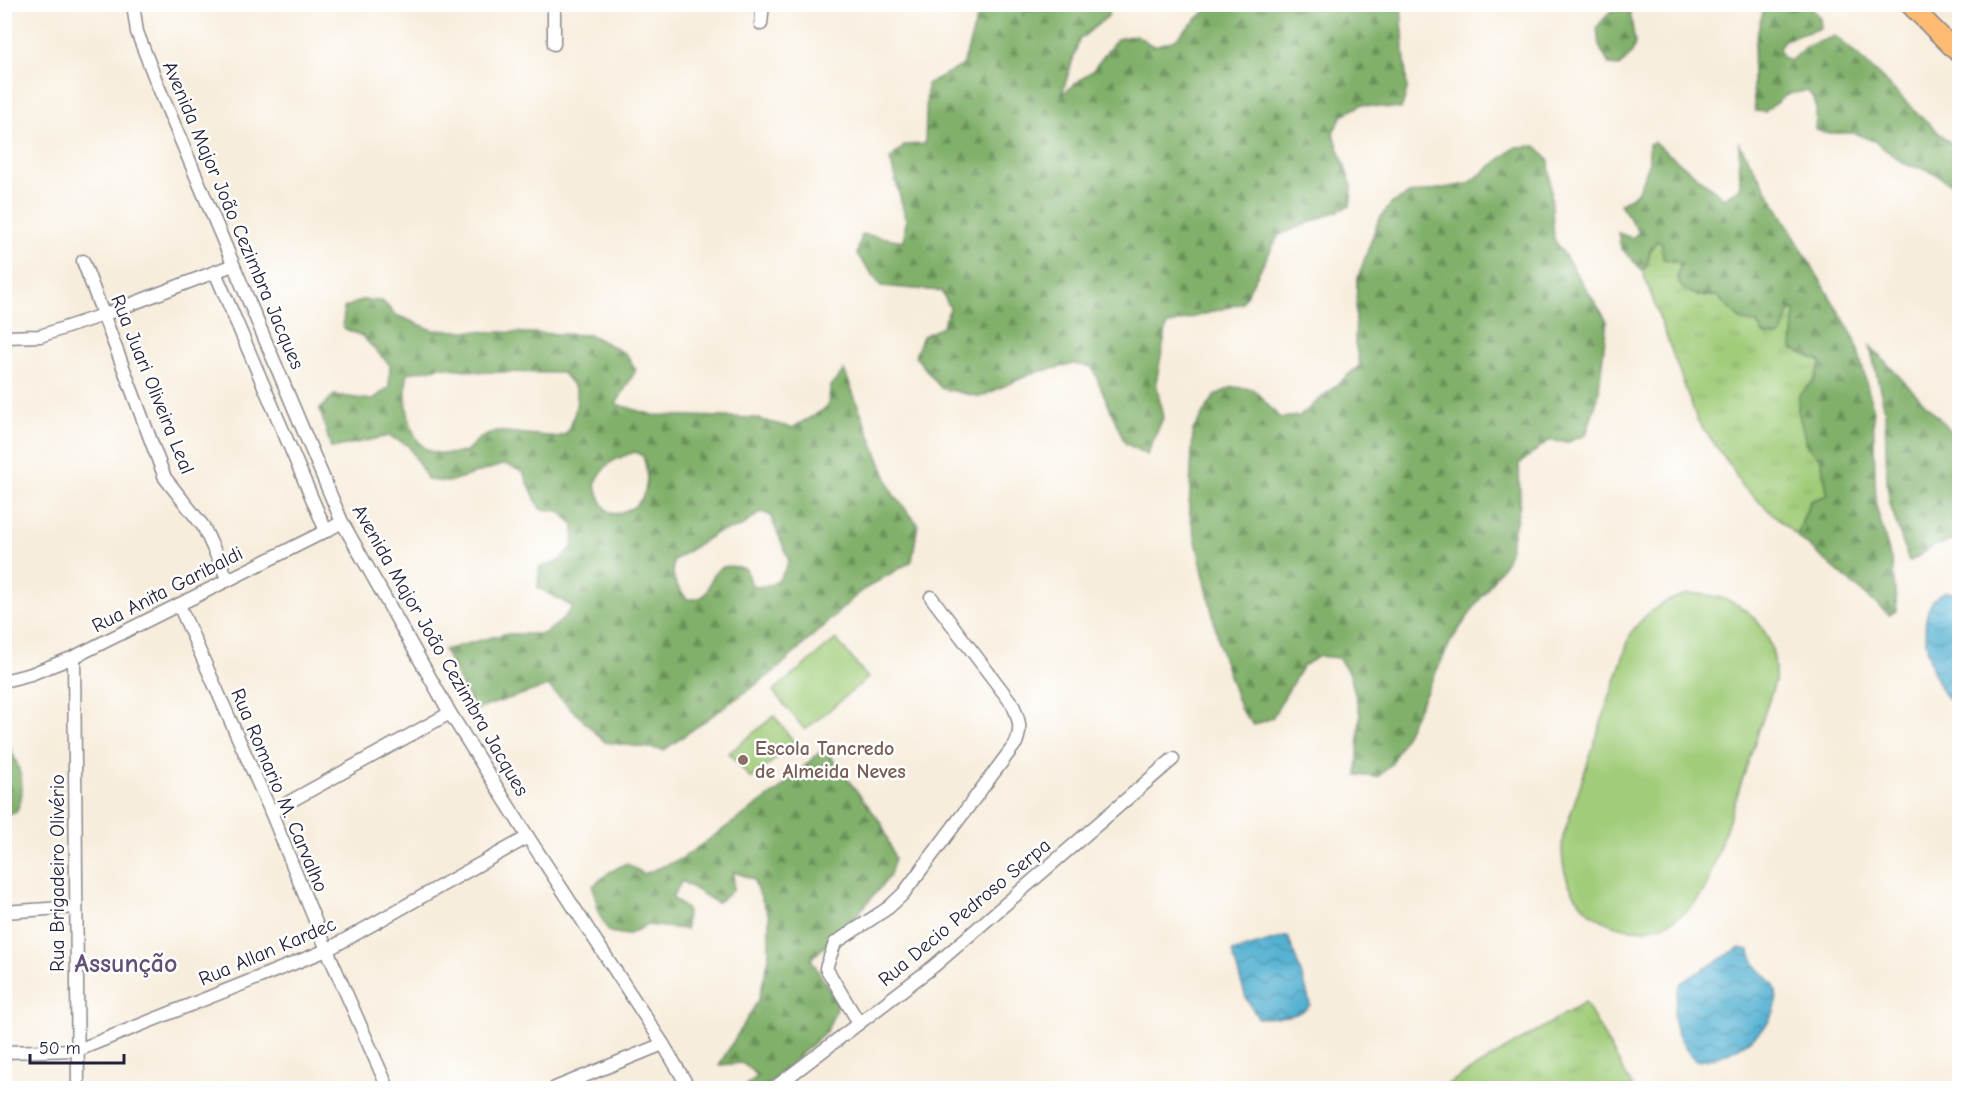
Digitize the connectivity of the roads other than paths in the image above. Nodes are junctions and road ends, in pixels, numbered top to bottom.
1 (133, 4) edge
2 (555, 4) edge
3 (763, 4) edge
4 (1908, 4) edge
5 (761, 24) dead end
6 (554, 44) dead end
7 (1959, 55) edge
8 (83, 261) dead end
9 (233, 265) junction
10 (215, 272) junction
11 (103, 315) junction
12 (4, 337) edge
13 (342, 522) junction
14 (326, 531) junction
15 (228, 580) junction
16 (931, 597) dead end
17 (179, 605) junction
18 (74, 657) junction
19 (4, 681) edge
20 (450, 713) junction
21 (1173, 759) dead end
22 (271, 812) junction
23 (528, 837) junction
24 (76, 907) junction
25 (4, 912) edge
26 (327, 950) junction
27 (859, 1023) junction
28 (663, 1044) junction
29 (78, 1050) junction
30 (4, 1052) edge
31 (78, 1089) edge
32 (388, 1089) edge
33 (555, 1089) edge
34 (688, 1089) edge
35 (774, 1089) edge

1 - 9 street, Avenida Major João Cezimbra Jacques
2 - 6 street
3 - 5 street
4 - 7 highway
8 - 11 street, Rua Juari Oliveira Leal
9 - 10 street
9 - 13 street, Avenida Major João Cezimbra Jacques
10 - 11 street
10 - 14 street
11 - 12 street
11 - 15 street, Rua Juari Oliveira Leal
13 - 14 street, Rua Anita Garibaldi
13 - 20 street, Avenida Major João Cezimbra Jacques
14 - 15 street, Rua Anita Garibaldi
15 - 17 street, Rua Anita Garibaldi
16 - 27 street
17 - 18 street, Rua Anita Garibaldi
17 - 22 street, Rua Romario M. Carvalho
18 - 19 street, Rua Anita Garibaldi
18 - 24 street, Rua Brigadeiro Olivério
20 - 22 street
20 - 23 street, Avenida Major João Cezimbra Jacques
21 - 27 street, Rua Decio Pedroso Serpa
22 - 26 street, Rua Romario M. Carvalho
23 - 26 street, Rua Allan Kardec
23 - 28 street, Avenida Major João Cezimbra Jacques
24 - 25 street
24 - 29 street, Rua Brigadeiro Olivério
26 - 29 street, Rua Allan Kardec
26 - 32 street, Rua Romario M. Carvalho
27 - 35 street, Rua Decio Pedroso Serpa
28 - 33 street
28 - 34 street, Avenida Major João Cezimbra Jacques
29 - 30 street, Rua Allan Kardec
29 - 31 street, Rua Brigadeiro Olivério

